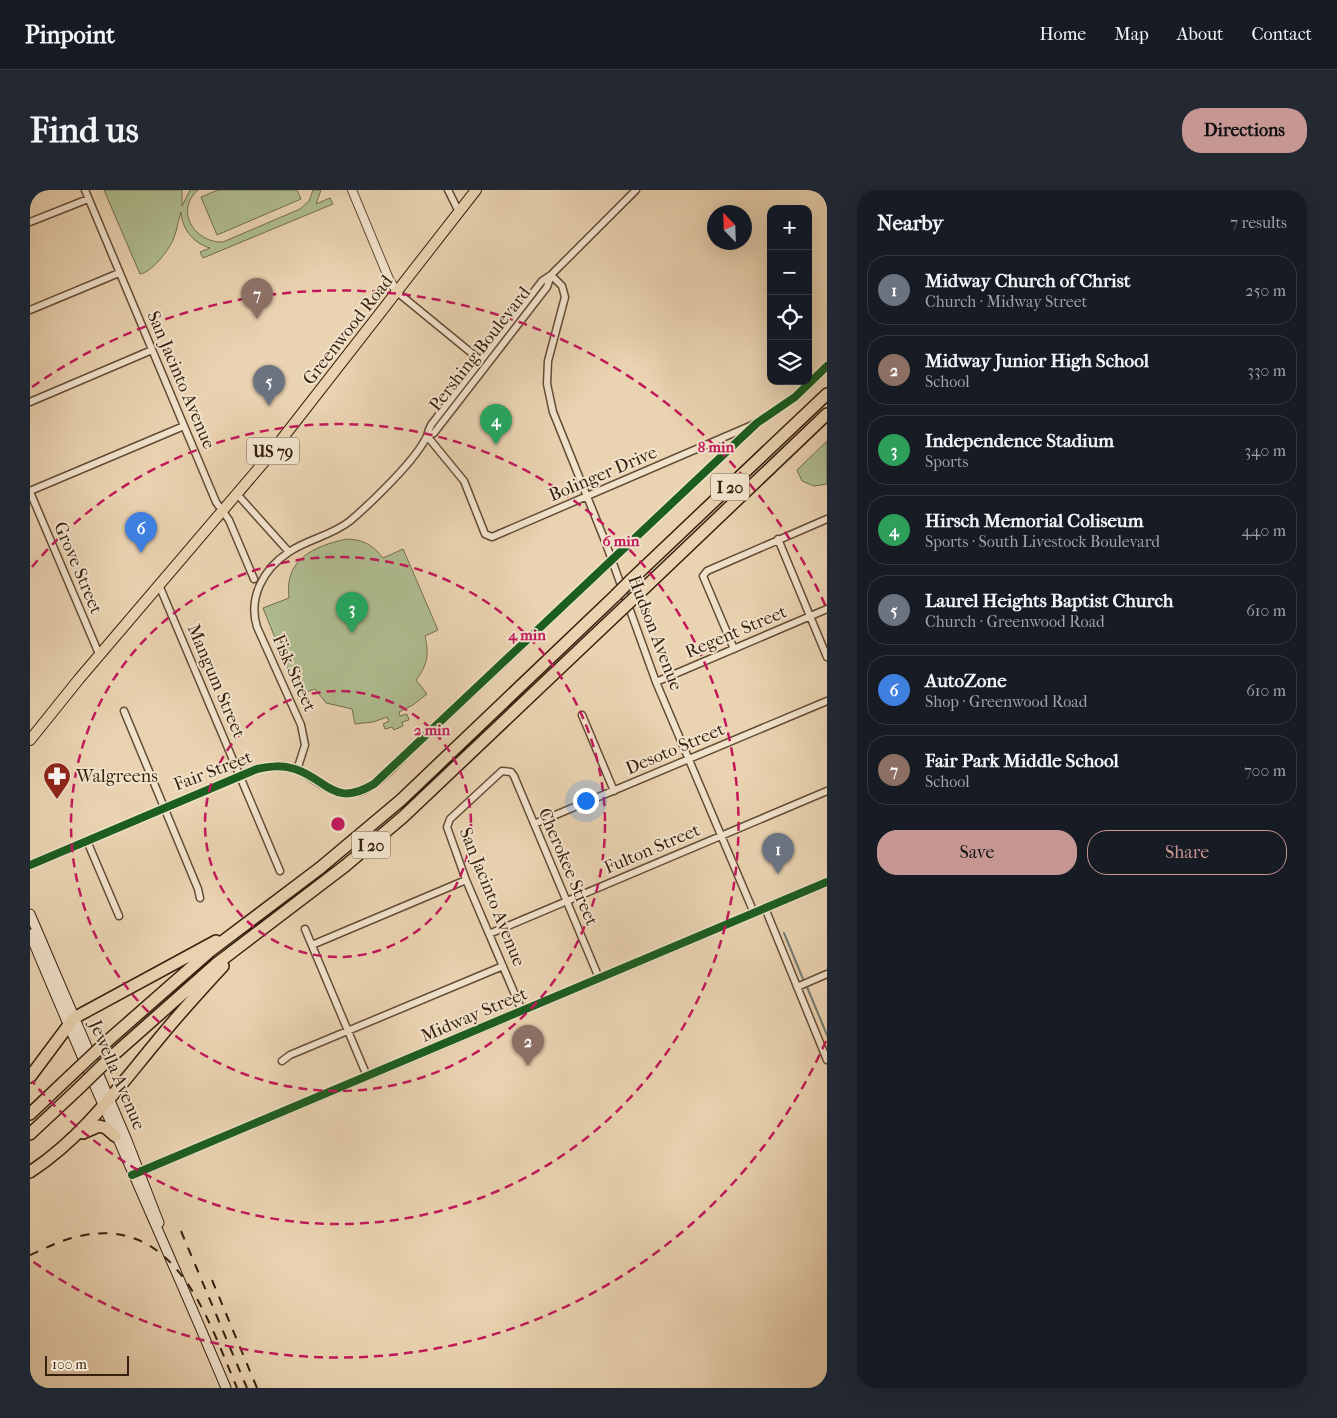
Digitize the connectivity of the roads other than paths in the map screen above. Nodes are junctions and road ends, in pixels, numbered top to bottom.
1 (85, 190) edge
2 (352, 190) edge
3 (448, 190) edge
4 (476, 190) edge
5 (636, 190) edge
6 (88, 199) junction
7 (459, 212) junction
8 (30, 222) edge
9 (119, 272) junction
10 (551, 275) junction
11 (397, 292) junction
12 (30, 310) edge
13 (152, 350) junction
14 (480, 360) junction
15 (827, 366) edge
16 (827, 394) edge
17 (30, 402) edge
18 (827, 414) edge
19 (758, 423) junction
20 (184, 426) junction
21 (427, 436) junction
22 (30, 492) edge
23 (237, 494) junction
24 (587, 497) junction
25 (223, 510) junction
26 (827, 518) edge
27 (778, 539) junction
28 (288, 552) junction
29 (620, 553) joint
30 (254, 579) dead end
31 (159, 585) junction
32 (258, 588) joint
33 (827, 609) edge
34 (810, 616) junction
35 (734, 649) junction
36 (99, 654) junction
37 (827, 657) edge
38 (656, 682) junction
39 (827, 701) edge
40 (124, 711) dead end
41 (582, 715) dead end
42 (30, 740) edge
43 (688, 759) junction
44 (297, 770) junction
45 (506, 771) joint
46 (240, 775) junction
47 (614, 791) junction
48 (827, 792) edge
49 (164, 807) junction
50 (534, 824) junction
51 (721, 836) junction
52 (87, 840) junction
53 (30, 865) edge
54 (280, 871) dead end
55 (466, 880) junction
56 (827, 882) edge
57 (200, 898) dead end
58 (566, 902) junction
59 (765, 908) junction
60 (754, 913) junction
61 (30, 914) edge
62 (119, 916) dead end
63 (306, 929) dead end
64 (30, 934) edge
65 (489, 934) junction
66 (230, 935) junction
67 (244, 943) junction
68 (312, 945) junction
69 (503, 966) junction
70 (827, 974) edge
71 (599, 978) junction
72 (797, 987) junction
73 (522, 1011) junction
74 (71, 1021) junction
75 (348, 1030) junction
76 (827, 1060) edge
77 (282, 1061) dead end
78 (367, 1076) junction
79 (30, 1078) edge
80 (106, 1104) junction
81 (30, 1114) edge
82 (30, 1134) edge
83 (115, 1136) junction
84 (59, 1150) junction
85 (30, 1172) edge
86 (136, 1174) junction
87 (226, 1388) edge

1 - 6 street, San Jacinto Avenue
2 - 11 street
3 - 7 street
4 - 7 main road, Greenwood Road / US 79
5 - 10 street, Pershing Boulevard
6 - 8 street
6 - 9 street, San Jacinto Avenue
7 - 11 main road, Greenwood Road / US 79
9 - 12 street
9 - 13 street, San Jacinto Avenue
10 - 14 street, Pershing Boulevard
10 - 21 street, Pershing Boulevard
10 - 24 street, Hudson Avenue
11 - 14 street
11 - 23 main road, Greenwood Road / US 79
13 - 17 street
13 - 20 street, San Jacinto Avenue
14 - 21 street, Pershing Boulevard
15 - 19 street, Bolinger Drive
16 - 66 highway, I 20, bridge
18 - 67 highway, I 20, bridge
19 - 24 street, Bolinger Drive
19 - 29 street, Bolinger Drive
20 - 22 street
20 - 25 street, San Jacinto Avenue
21 - 24 street, Bolinger Drive
21 - 28 street, Pershing Boulevard
22 - 36 street, Grove Street
23 - 25 main road, Greenwood Road / US 79
23 - 28 street
24 - 38 street, Hudson Avenue
25 - 30 street, San Jacinto Avenue
25 - 31 main road, Greenwood Road / US 79
26 - 27 street
27 - 34 street
27 - 35 street
28 - 32 street, Pershing Boulevard
29 - 44 street, Fair Street, bridge
31 - 36 main road, Greenwood Road / US 79
31 - 46 street, Mangum Street
32 - 44 street, Fisk Street
33 - 34 street, Regent Street
34 - 35 street, Regent Street
34 - 37 street
35 - 38 street, Regent Street
36 - 42 main road, Greenwood Road / US 79
38 - 43 street, Hudson Avenue
39 - 43 street, Desoto Street
40 - 49 street
41 - 47 street
43 - 47 street, Desoto Street
43 - 51 street, Hudson Avenue
44 - 46 street, Fair Street
45 - 50 street, Cherokee Street
45 - 55 street, San Jacinto Avenue
46 - 49 street, Fair Street
46 - 54 street, Mangum Street
47 - 50 street, Desoto Street
48 - 51 street, Fulton Street
49 - 52 street, Fair Street
49 - 57 street
50 - 58 street, Cherokee Street
51 - 58 street, Fulton Street
51 - 60 street, Hudson Avenue
52 - 53 street, Fair Street
52 - 62 street
55 - 65 street, San Jacinto Avenue
55 - 68 street
56 - 59 street, Midway Street
58 - 65 street, Fulton Street
58 - 71 street, Cherokee Street
59 - 60 street, Midway Street
59 - 72 street
60 - 71 street, Midway Street
61 - 74 main road, Jewella Avenue
63 - 68 street
64 - 74 main road, Jewella Avenue
65 - 69 street, San Jacinto Avenue
66 - 74 highway
66 - 81 highway, I 20, bridge
67 - 80 highway
67 - 82 highway, I 20, bridge
68 - 75 street
69 - 73 street, San Jacinto Avenue
69 - 75 street
70 - 72 street
71 - 73 street, Midway Street
72 - 76 street
73 - 78 street, Midway Street
74 - 79 highway
74 - 80 main road, Jewella Avenue
75 - 77 street
75 - 78 street
78 - 86 street, Midway Street
80 - 83 main road, Jewella Avenue
80 - 84 highway
80 - 86 main road, Jewella Avenue
83 - 84 highway
83 - 86 main road, Jewella Avenue
84 - 85 highway
86 - 87 main road, Jewella Avenue

